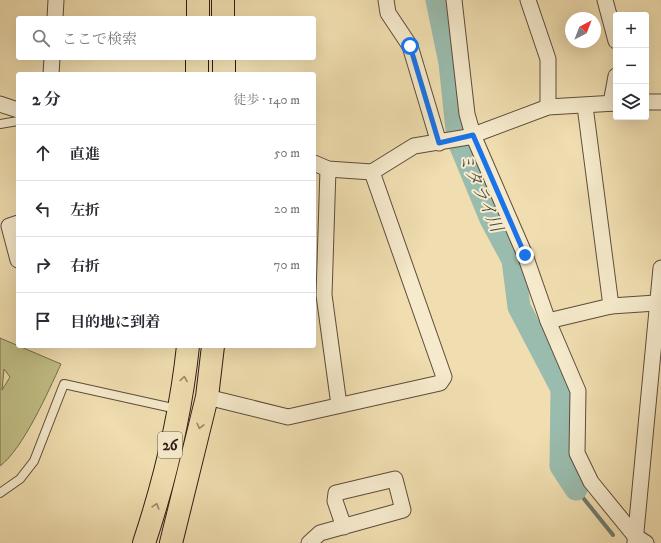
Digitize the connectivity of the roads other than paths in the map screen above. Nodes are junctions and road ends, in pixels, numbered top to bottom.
1 (56, 0) edge
2 (198, 0) edge
3 (223, 0) edge
4 (386, 0) edge
5 (454, 0) edge
6 (528, 0) edge
7 (605, 0) edge
8 (55, 16) edge
9 (198, 16) edge
10 (223, 16) edge
11 (613, 29) edge
12 (52, 60) edge
13 (197, 60) edge
14 (224, 60) edge
15 (51, 72) edge
16 (197, 72) edge
17 (224, 72) edge
18 (649, 102) edge
19 (661, 102) edge
20 (613, 103) edge
21 (0, 104) edge
22 (585, 106) junction
23 (548, 108) junction
24 (16, 109) edge
25 (16, 121) edge
26 (0, 124) edge
27 (471, 136) junction
28 (444, 142) junction
29 (316, 164) edge
30 (328, 169) junction
31 (372, 172) junction
32 (16, 224) edge
33 (16, 252) edge
34 (661, 268) edge
35 (656, 303) junction
36 (611, 306) junction
37 (548, 321) junction
38 (188, 348) edge
39 (213, 348) edge
40 (207, 397) junction
41 (339, 405) junction
42 (178, 409) junction
43 (0, 493) edge
44 (344, 527) dead end
45 (638, 541) edge
46 (144, 543) edge
47 (171, 543) edge
48 (310, 543) edge

1 - 8 street
2 - 9 main road
3 - 10 main road
4 - 28 street
5 - 27 street
6 - 23 street
7 - 11 street
12 - 15 street
13 - 16 main road
14 - 17 main road
18 - 19 street
20 - 22 street
21 - 24 street
22 - 23 street
22 - 36 street
23 - 27 street
25 - 26 lane
27 - 28 street
27 - 37 street
28 - 31 street
29 - 30 street
30 - 31 street
30 - 41 street
31 - 41 street
32 - 33 street
34 - 35 street
35 - 36 street
35 - 45 street
36 - 37 street
37 - 45 street
42 -> 38 main road, 26
39 - 40 main road, 26
40 - 41 street
40 -> 47 main road, 26
42 - 43 lane
46 -> 42 main road, 26
44 - 48 street

